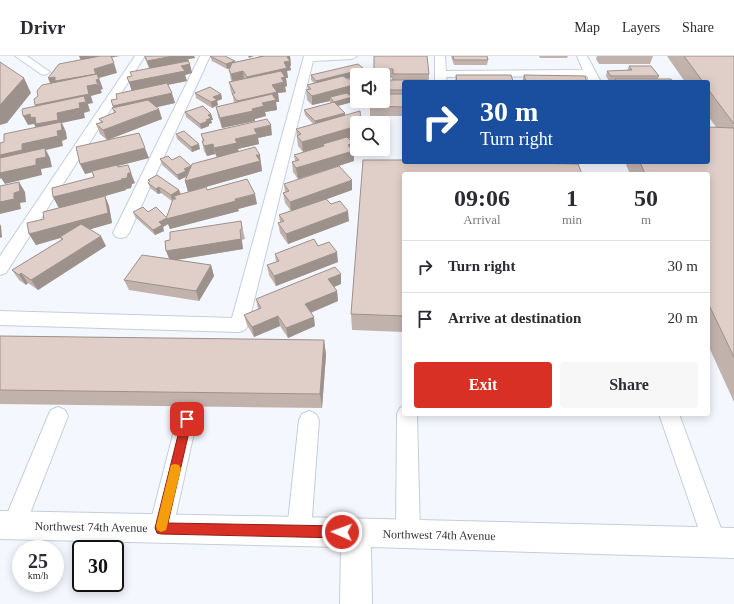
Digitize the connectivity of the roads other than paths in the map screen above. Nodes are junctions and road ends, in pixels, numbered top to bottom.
1 (20, 56) edge
2 (140, 56) edge
3 (205, 56) edge
4 (352, 56) edge
5 (440, 56) edge
6 (582, 56) edge
7 (308, 57) edge
8 (45, 72) dead end
9 (441, 78) edge
10 (592, 78) edge
11 (121, 234) dead end
12 (0, 269) edge
13 (0, 318) edge
14 (58, 416) dead end
15 (407, 416) edge
16 (670, 416) edge
17 (187, 419) dead end
18 (309, 420) dead end
19 (7, 526) edge
20 (161, 528) junction
21 (299, 531) junction
22 (356, 533) junction
23 (408, 534) junction
24 (724, 542) edge
25 (356, 604) edge

1 - 8 lane
2 - 12 lane
3 - 11 lane
4 - 7 lane
5 - 9 lane
6 - 10 lane
7 - 13 lane
9 - 10 lane
14 - 19 lane
15 - 23 lane
16 - 24 lane
17 - 20 lane
18 - 21 lane
19 - 20 street, Northwest 74th Avenue
20 - 21 street, Northwest 74th Avenue
21 - 22 street, Northwest 74th Avenue
22 - 23 street, Northwest 74th Avenue
22 - 25 street
23 - 24 street, Northwest 74th Avenue

